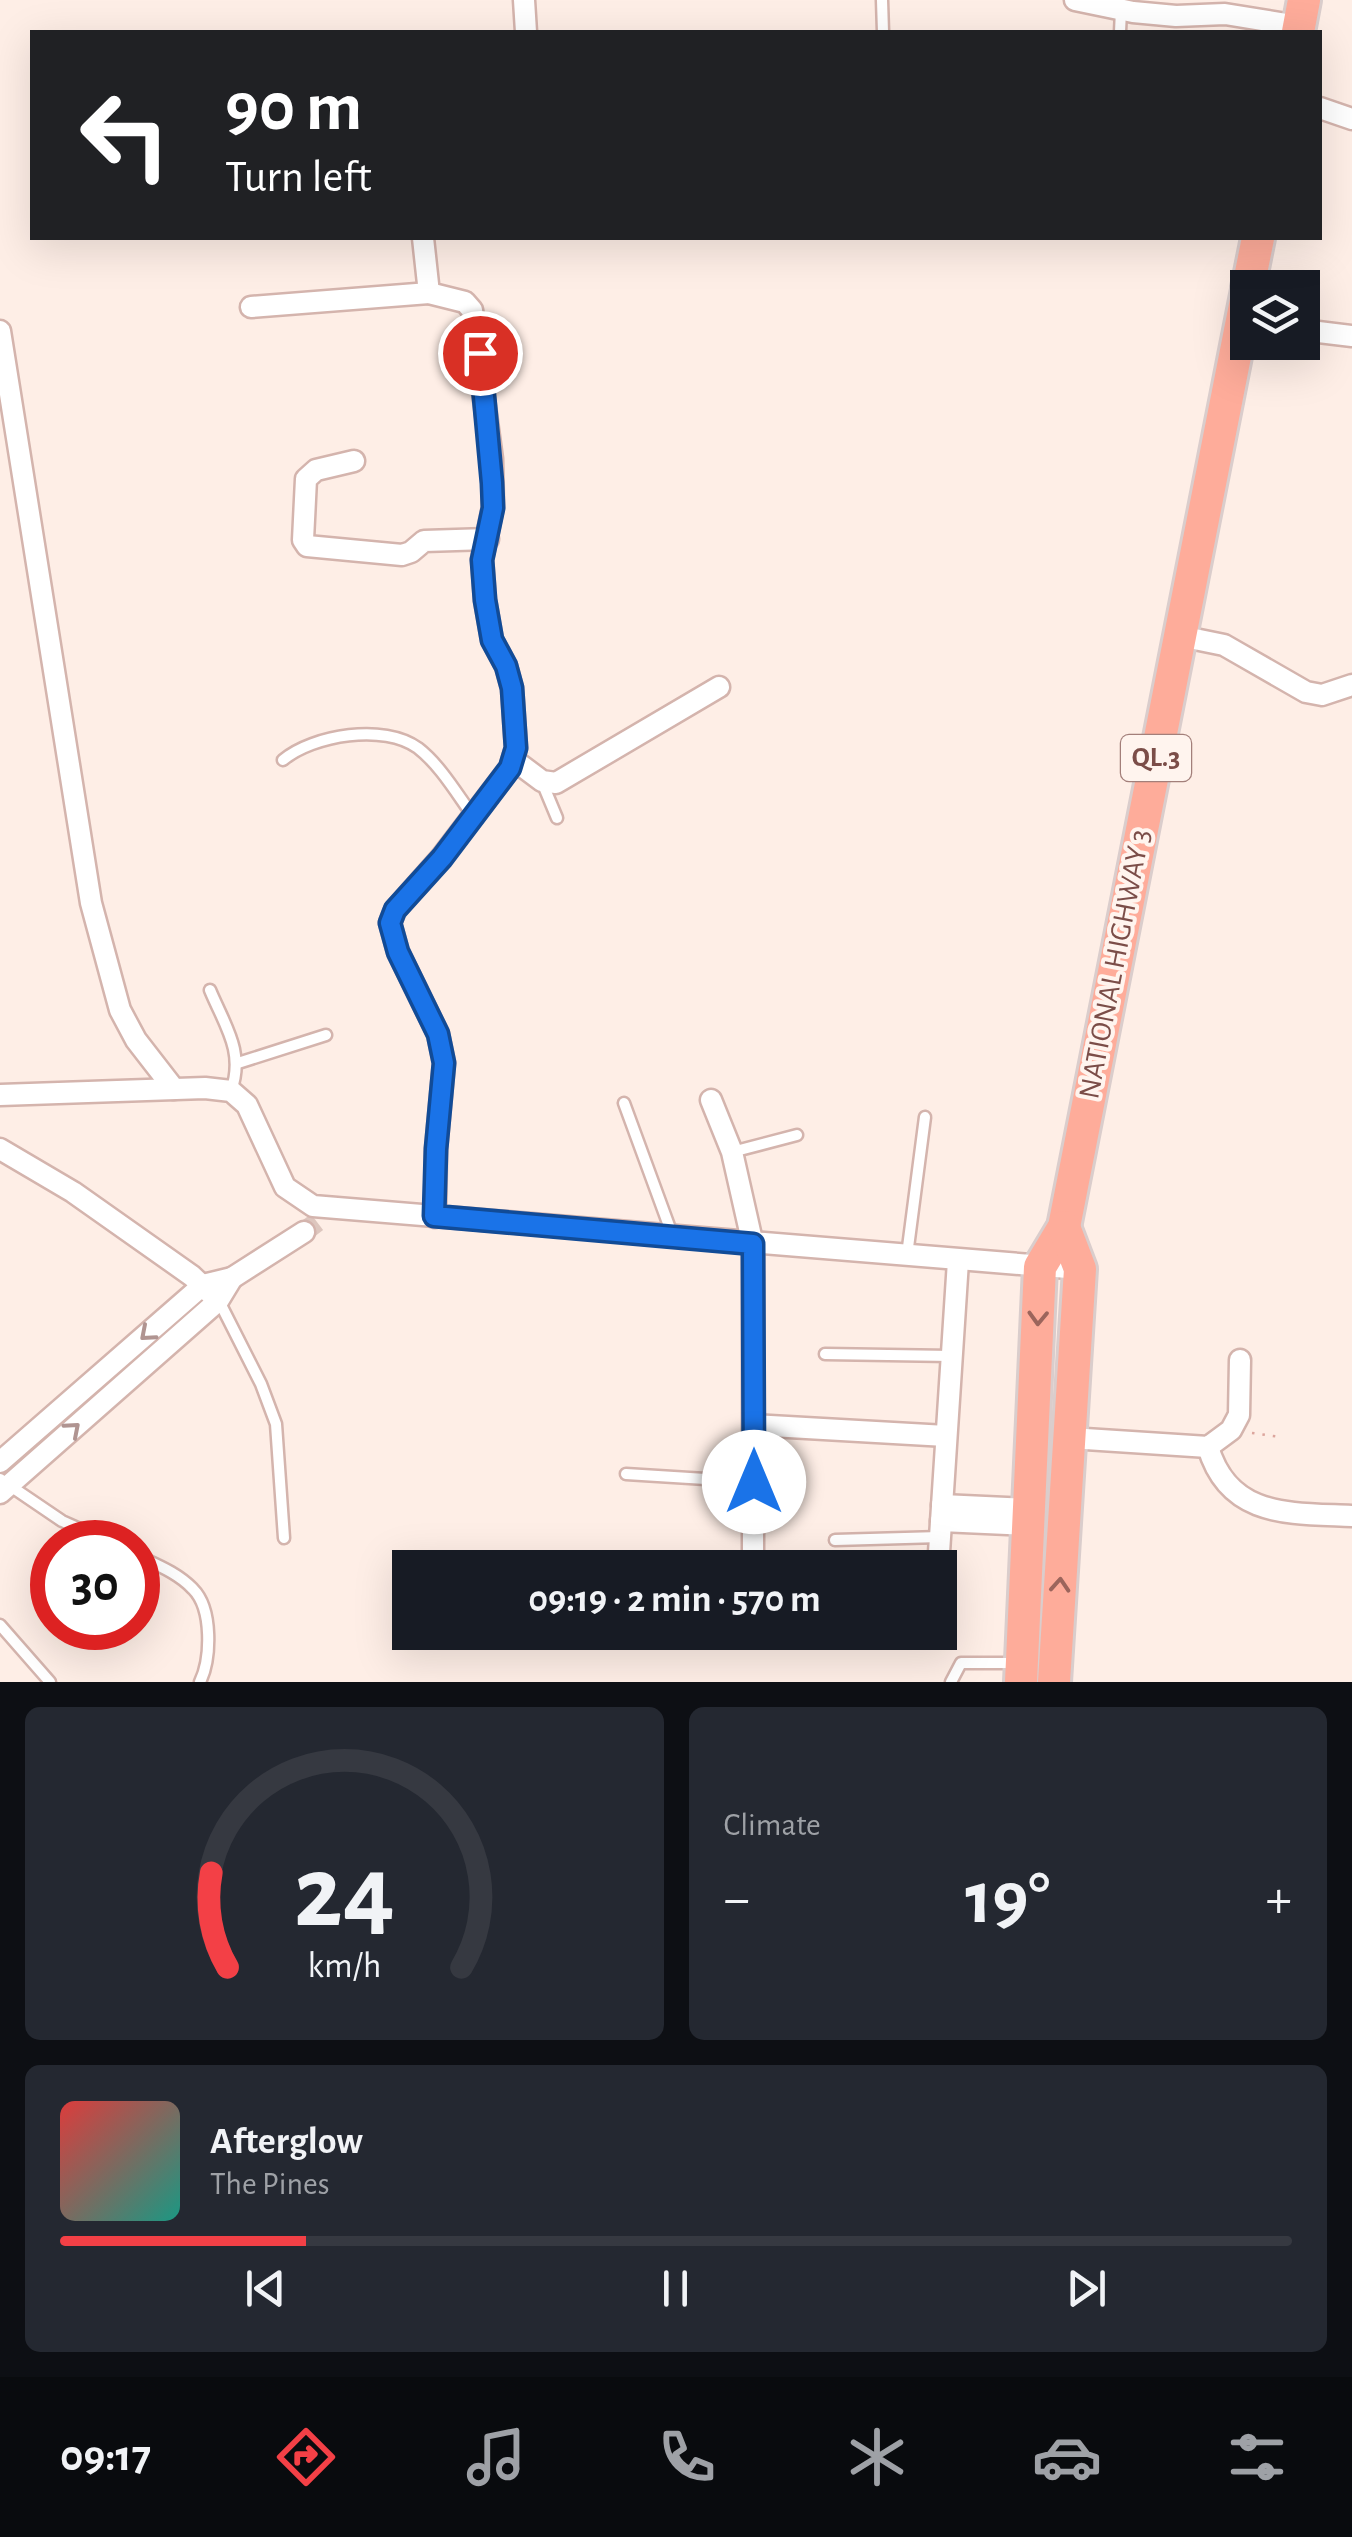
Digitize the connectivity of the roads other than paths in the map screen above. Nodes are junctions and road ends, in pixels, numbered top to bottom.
1 (524, 0) edge
2 (882, 0) edge
3 (1074, 0) edge
4 (1120, 10) junction
5 (1300, 20) edge
6 (526, 30) edge
7 (883, 30) edge
8 (1120, 30) edge
9 (1322, 109) edge
10 (1352, 118) edge
11 (422, 240) edge
12 (1258, 240) edge
13 (1252, 270) edge
14 (429, 293) junction
15 (251, 307) dead end
16 (0, 331) edge
17 (1320, 332) edge
18 (1352, 336) edge
19 (1236, 360) edge
20 (354, 461) dead end
21 (488, 538) junction
22 (1180, 636) junction
23 (1352, 685) edge
24 (719, 687) dead end
25 (283, 760) dead end
26 (514, 760) junction
27 (542, 781) junction
28 (473, 816) junction
29 (557, 818) dead end
30 (210, 990) dead end
31 (326, 1036) dead end
32 (238, 1063) junction
33 (174, 1089) junction
34 (231, 1091) junction
35 (0, 1094) edge
36 (712, 1100) dead end
37 (624, 1103) dead end
38 (925, 1118) dead end
39 (797, 1134) dead end
40 (0, 1149) edge
41 (732, 1152) junction
42 (333, 1208) junction
43 (434, 1216) junction
44 (1064, 1226) junction
45 (674, 1238) junction
46 (753, 1244) junction
47 (907, 1256) junction
48 (958, 1260) junction
49 (1040, 1267) junction
50 (1080, 1270) junction
51 (210, 1293) junction
52 (826, 1354) dead end
53 (951, 1356) junction
54 (1240, 1360) dead end
55 (754, 1425) junction
56 (946, 1436) junction
57 (1070, 1438) junction
58 (1208, 1447) junction
59 (0, 1462) edge
60 (626, 1474) dead end
61 (754, 1482) junction
62 (3, 1486) edge
63 (1352, 1516) edge
64 (1029, 1517) junction
65 (60, 1520) edge
66 (941, 1521) junction
67 (284, 1538) dead end
68 (834, 1540) dead end
69 (753, 1550) edge
70 (939, 1550) edge
71 (160, 1566) edge
72 (0, 1625) edge
73 (1022, 1672) edge
74 (50, 1682) edge
75 (200, 1682) edge
76 (951, 1682) edge
77 (1054, 1682) edge

1 - 6 street
2 - 7 lane
3 - 4 street
4 - 5 street
4 - 8 lane
9 - 10 street
11 - 14 street
12 - 13 highway, NATIONAL HIGHWAY 3 / QL.3
14 - 15 street
14 - 21 street
16 - 33 street
17 - 18 street
19 - 22 highway, NATIONAL HIGHWAY 3 / QL.3
20 - 21 street
21 - 26 street
22 - 23 street
22 - 44 highway, NATIONAL HIGHWAY 3 / QL.3
24 - 27 street
25 - 28 lane
26 - 27 street
26 - 28 street
27 - 29 lane
28 - 43 street
30 - 32 lane
31 - 32 lane
32 - 34 lane
33 - 34 street
33 - 35 street
34 - 42 street
36 - 41 street
37 - 45 lane
38 - 47 lane
39 - 41 lane
40 - 51 street
41 - 46 street
42 - 43 street
42 - 51 street
43 - 45 street
44 - 49 highway, NATIONAL HIGHWAY 3 / QL.3
44 - 50 highway
45 - 46 street
46 - 47 street
46 - 55 street
47 - 48 street
48 - 49 street
48 - 53 street
49 - 50 street
49 -> 64 highway, NATIONAL HIGHWAY 3 / QL.3
50 - 57 highway
51 -> 59 street
62 -> 51 street
51 - 67 lane
52 - 53 lane
53 - 56 street
54 - 58 street
55 - 56 street
55 - 61 street
56 - 66 street
57 - 58 street
77 -> 57 highway
58 - 63 street
60 - 61 lane
61 - 69 street
62 - 65 lane
64 - 66 street
64 - 73 highway, NATIONAL HIGHWAY 3 / QL.3
66 - 68 lane
66 - 70 street
71 - 75 lane
72 - 74 lane
73 - 76 lane

